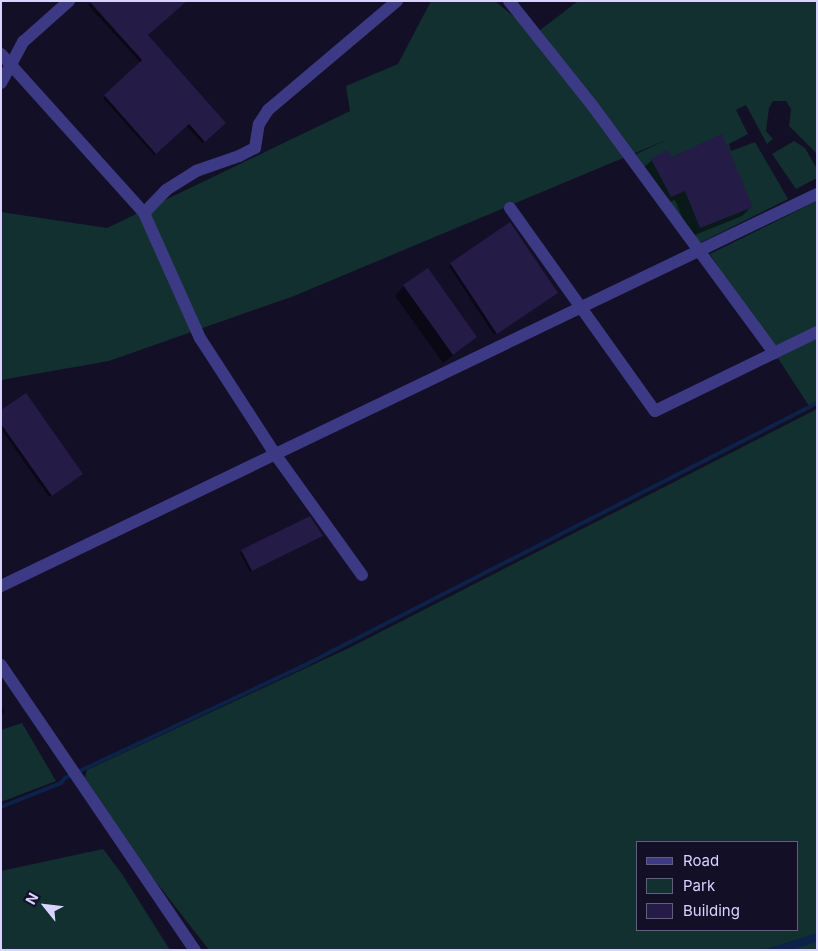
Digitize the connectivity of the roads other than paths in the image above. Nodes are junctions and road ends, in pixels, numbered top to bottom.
1 (69, 1) edge
2 (397, 1) edge
3 (509, 1) edge
4 (1, 54) edge
5 (11, 65) junction
6 (1, 83) edge
7 (817, 194) edge
8 (510, 208) dead end
9 (144, 213) junction
10 (700, 250) junction
11 (581, 306) junction
12 (817, 332) edge
13 (774, 353) junction
14 (275, 454) junction
15 (362, 575) dead end
16 (1, 586) edge
17 (1, 665) edge
18 (194, 950) edge

1 - 5 street
2 - 9 street
3 - 10 street
4 - 5 street
5 - 6 street
5 - 9 street
7 - 10 street
8 - 11 street
9 - 14 street
10 - 11 street
10 - 13 street
11 - 13 street
11 - 14 street
12 - 13 street
14 - 15 street
14 - 16 street
17 - 18 street

